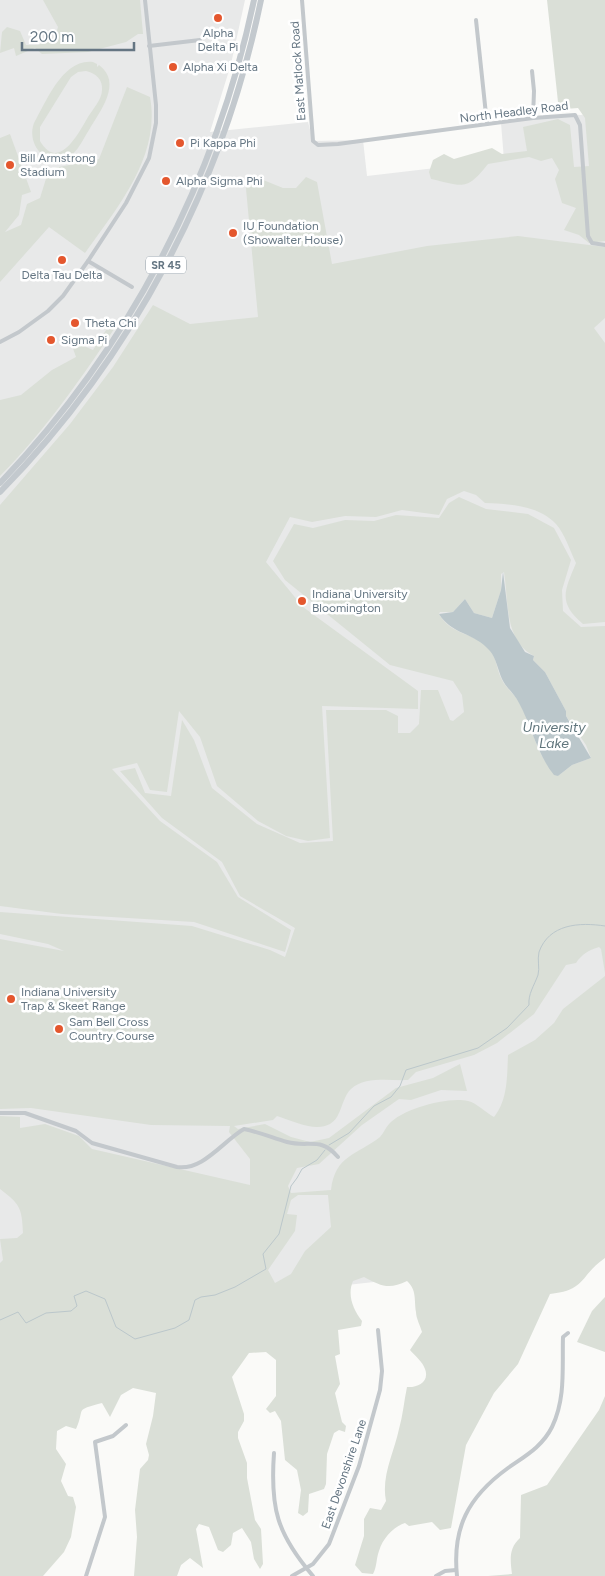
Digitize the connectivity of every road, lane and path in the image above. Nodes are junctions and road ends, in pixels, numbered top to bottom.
1 (145, 0) edge
2 (254, 0) edge
3 (261, 0) edge
4 (302, 0) edge
5 (476, 20) dead end
6 (200, 40) dead end
7 (149, 46) junction
8 (532, 71) dead end
9 (532, 118) junction
10 (487, 124) junction
11 (313, 141) joint
12 (605, 245) edge
13 (88, 261) junction
14 (132, 287) dead end
15 (145, 295) junction
16 (0, 342) edge
17 (0, 483) edge
18 (0, 492) edge
19 (0, 1112) edge
20 (338, 1157) dead end
21 (378, 1330) dead end
22 (568, 1334) dead end
23 (126, 1425) dead end
24 (274, 1453) dead end
25 (307, 1568) junction
26 (456, 1570) junction
27 (86, 1576) edge
28 (292, 1576) edge
29 (313, 1576) edge
30 (436, 1576) edge
31 (457, 1576) edge

1 - 7 street
2 - 15 highway, SR 45
3 - 15 highway, SR 45
4 - 11 street, East Matlock Road
5 - 10 street
6 - 7 street
7 - 13 street
8 - 9 street
9 - 10 street, North Headley Road
9 - 12 street, North Headley Road
10 - 11 street, North Headley Road
13 - 14 street
13 - 16 street
15 - 17 highway, SR 45
15 - 18 highway, SR 45
19 - 20 street
21 - 25 street, East Devonshire Lane
22 - 26 street
23 - 27 street
24 - 25 street
25 - 28 street, East Devonshire Lane
25 - 29 street
26 - 30 street
26 - 31 street

